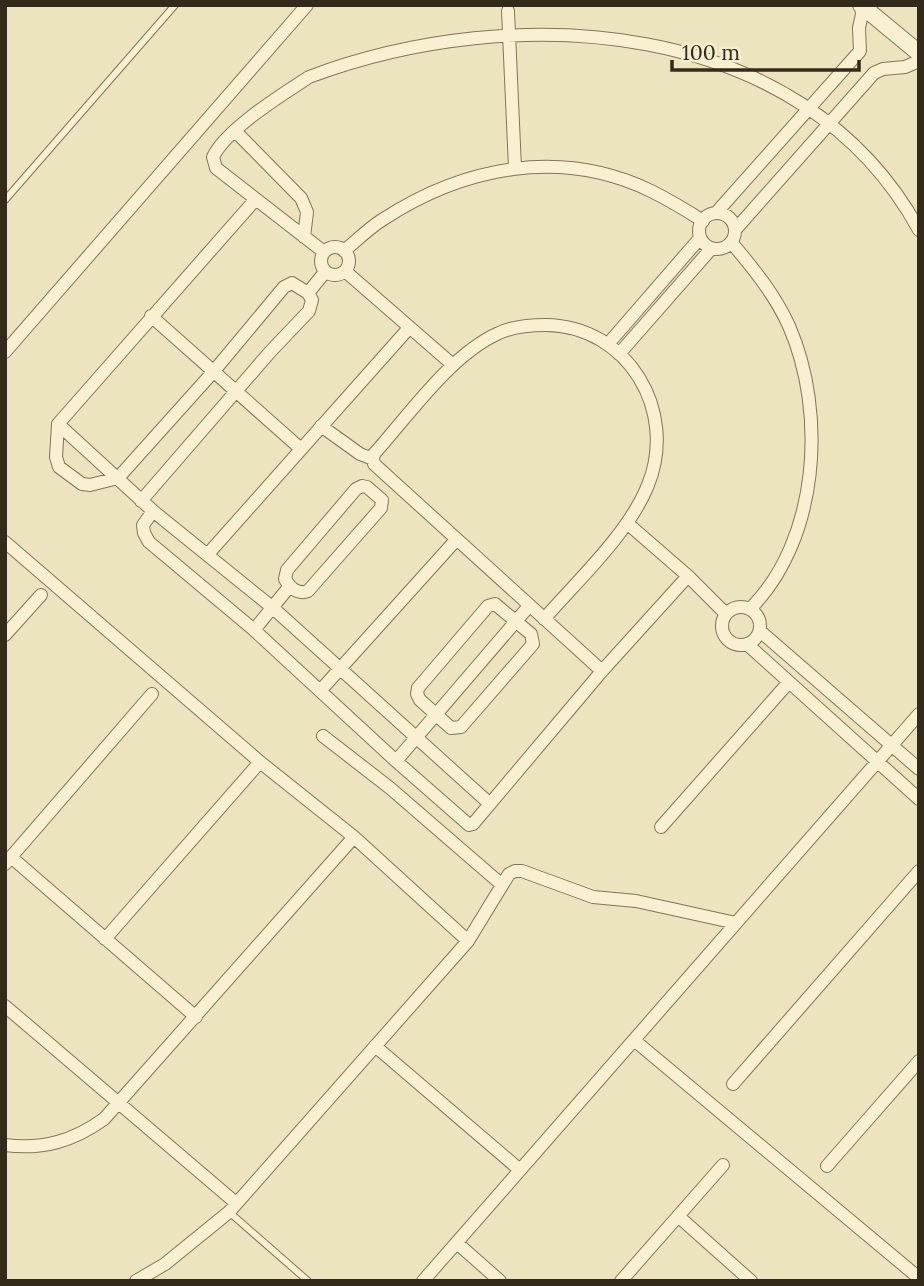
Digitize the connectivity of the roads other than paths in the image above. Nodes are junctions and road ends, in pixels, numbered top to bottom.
1 (175, 5) edge
2 (307, 5) edge
3 (861, 5) edge
4 (508, 12) dead end
5 (377, 42) dead end
6 (919, 53) edge
7 (919, 61) edge
8 (750, 63) dead end
9 (814, 104) junction
10 (833, 121) junction
11 (235, 131) junction
12 (515, 168) junction
13 (5, 200) edge
14 (255, 200) junction
15 (716, 214) junction
16 (703, 221) junction
17 (919, 230) edge
18 (733, 236) junction
19 (304, 237) junction
20 (700, 238) junction
21 (711, 248) junction
22 (344, 251) junction
23 (324, 252) junction
24 (345, 271) junction
25 (326, 272) junction
26 (307, 293) junction
27 (151, 316) junction
28 (409, 328) junction
29 (608, 344) junction
30 (5, 352) edge
31 (619, 354) junction
32 (453, 365) junction
33 (214, 371) junction
34 (236, 391) junction
35 (58, 424) junction
36 (321, 426) junction
37 (302, 449) junction
38 (373, 459) junction
39 (388, 477) junction
40 (118, 478) junction
41 (376, 494) junction
42 (141, 501) junction
43 (153, 512) junction
44 (627, 523) junction
45 (456, 540) junction
46 (5, 542) edge
47 (208, 554) junction
48 (688, 576) junction
49 (289, 587) junction
50 (41, 595) dead end
51 (529, 606) junction
52 (273, 608) junction
53 (750, 609) junction
54 (726, 614) junction
55 (544, 619) junction
56 (516, 621) junction
57 (254, 630) junction
58 (760, 631) junction
59 (5, 635) edge
60 (748, 645) junction
61 (340, 669) junction
62 (602, 671) junction
63 (789, 682) junction
64 (320, 691) junction
65 (152, 694) dead end
66 (435, 714) junction
67 (919, 715) edge
68 (323, 736) dead end
69 (416, 737) junction
70 (892, 745) junction
71 (396, 761) junction
72 (260, 762) junction
73 (877, 762) junction
74 (919, 769) edge
75 (919, 799) edge
76 (490, 804) junction
77 (661, 827) dead end
78 (354, 837) junction
79 (8, 861) edge
80 (919, 872) edge
81 (501, 884) junction
82 (736, 923) junction
83 (105, 939) junction
84 (468, 942) junction
85 (5, 1006) edge
86 (196, 1017) junction
87 (634, 1040) junction
88 (375, 1046) junction
89 (919, 1061) edge
90 (733, 1084) dead end
91 (119, 1104) junction
92 (5, 1145) edge
93 (723, 1165) dead end
94 (827, 1166) dead end
95 (520, 1170) junction
96 (232, 1208) junction
97 (678, 1216) junction
98 (457, 1243) junction
99 (919, 1278) edge
100 (136, 1281) edge
101 (308, 1281) edge
102 (423, 1281) edge
103 (500, 1281) edge
104 (621, 1281) edge
105 (751, 1281) edge

1 - 13 lane
2 - 30 street
3 - 6 street
3 - 9 street
4 - 12 street
5 - 11 street
7 - 10 street
8 - 9 street
9 - 10 street
9 - 15 street
10 - 17 street
10 - 18 street
11 - 14 street
11 - 19 street
12 - 16 street
12 - 22 street
14 - 19 street
14 - 27 street
15 - 16 street
15 - 18 street
16 - 20 street
18 - 21 street
18 - 53 street
19 - 23 street
20 - 21 street
20 - 29 street
21 - 31 street
22 - 23 street
22 - 24 street
23 - 25 street
24 - 25 street
24 - 28 street
25 - 26 street
26 - 33 street
26 - 34 street
27 - 33 street
27 - 35 street
28 - 32 street
28 - 36 street
29 - 31 street
29 - 32 street
31 - 44 street
32 - 38 street
33 - 34 street
33 - 40 street
34 - 37 street
34 - 42 street
35 - 40 street
35 - 40 street
36 - 37 street
36 - 38 street
37 - 47 street
38 - 39 street
39 - 41 street
39 - 45 street
40 - 42 street
41 - 49 street
41 - 49 street
42 - 43 street
43 - 47 street
43 - 57 street
44 - 48 street
44 - 55 street
45 - 51 street
45 - 61 street
46 - 72 street
47 - 52 street
48 - 54 street
48 - 62 street
49 - 52 street
50 - 59 street
51 - 55 street
51 - 56 street
52 - 57 street
52 - 61 street
53 - 54 street
53 - 58 street
54 - 60 street
55 - 62 street
56 - 66 street
56 - 66 street
56 - 66 street
57 - 64 street
58 - 60 street
58 - 70 street
60 - 63 street
61 - 64 street
61 - 69 street
62 - 76 street
63 - 73 street
63 - 77 street
64 - 71 street
65 - 79 street
66 - 69 street
67 - 70 street
68 - 81 street
69 - 71 street
69 - 76 street
70 - 73 street
70 - 74 street
71 - 76 street
72 - 78 street
72 - 83 street
73 - 75 street
73 - 82 street
78 - 84 street
78 - 86 street
79 - 83 street
80 - 90 street
81 - 82 street
81 - 84 street
82 - 87 street
83 - 86 street
84 - 88 street
85 - 91 street
86 - 91 street
87 - 95 street
87 - 99 street
88 - 95 street
88 - 96 street
89 - 94 street
91 - 92 street
91 - 96 street
93 - 97 street
95 - 98 street
96 - 100 street
96 - 101 lane
97 - 104 street
97 - 105 street
98 - 102 street
98 - 103 street

